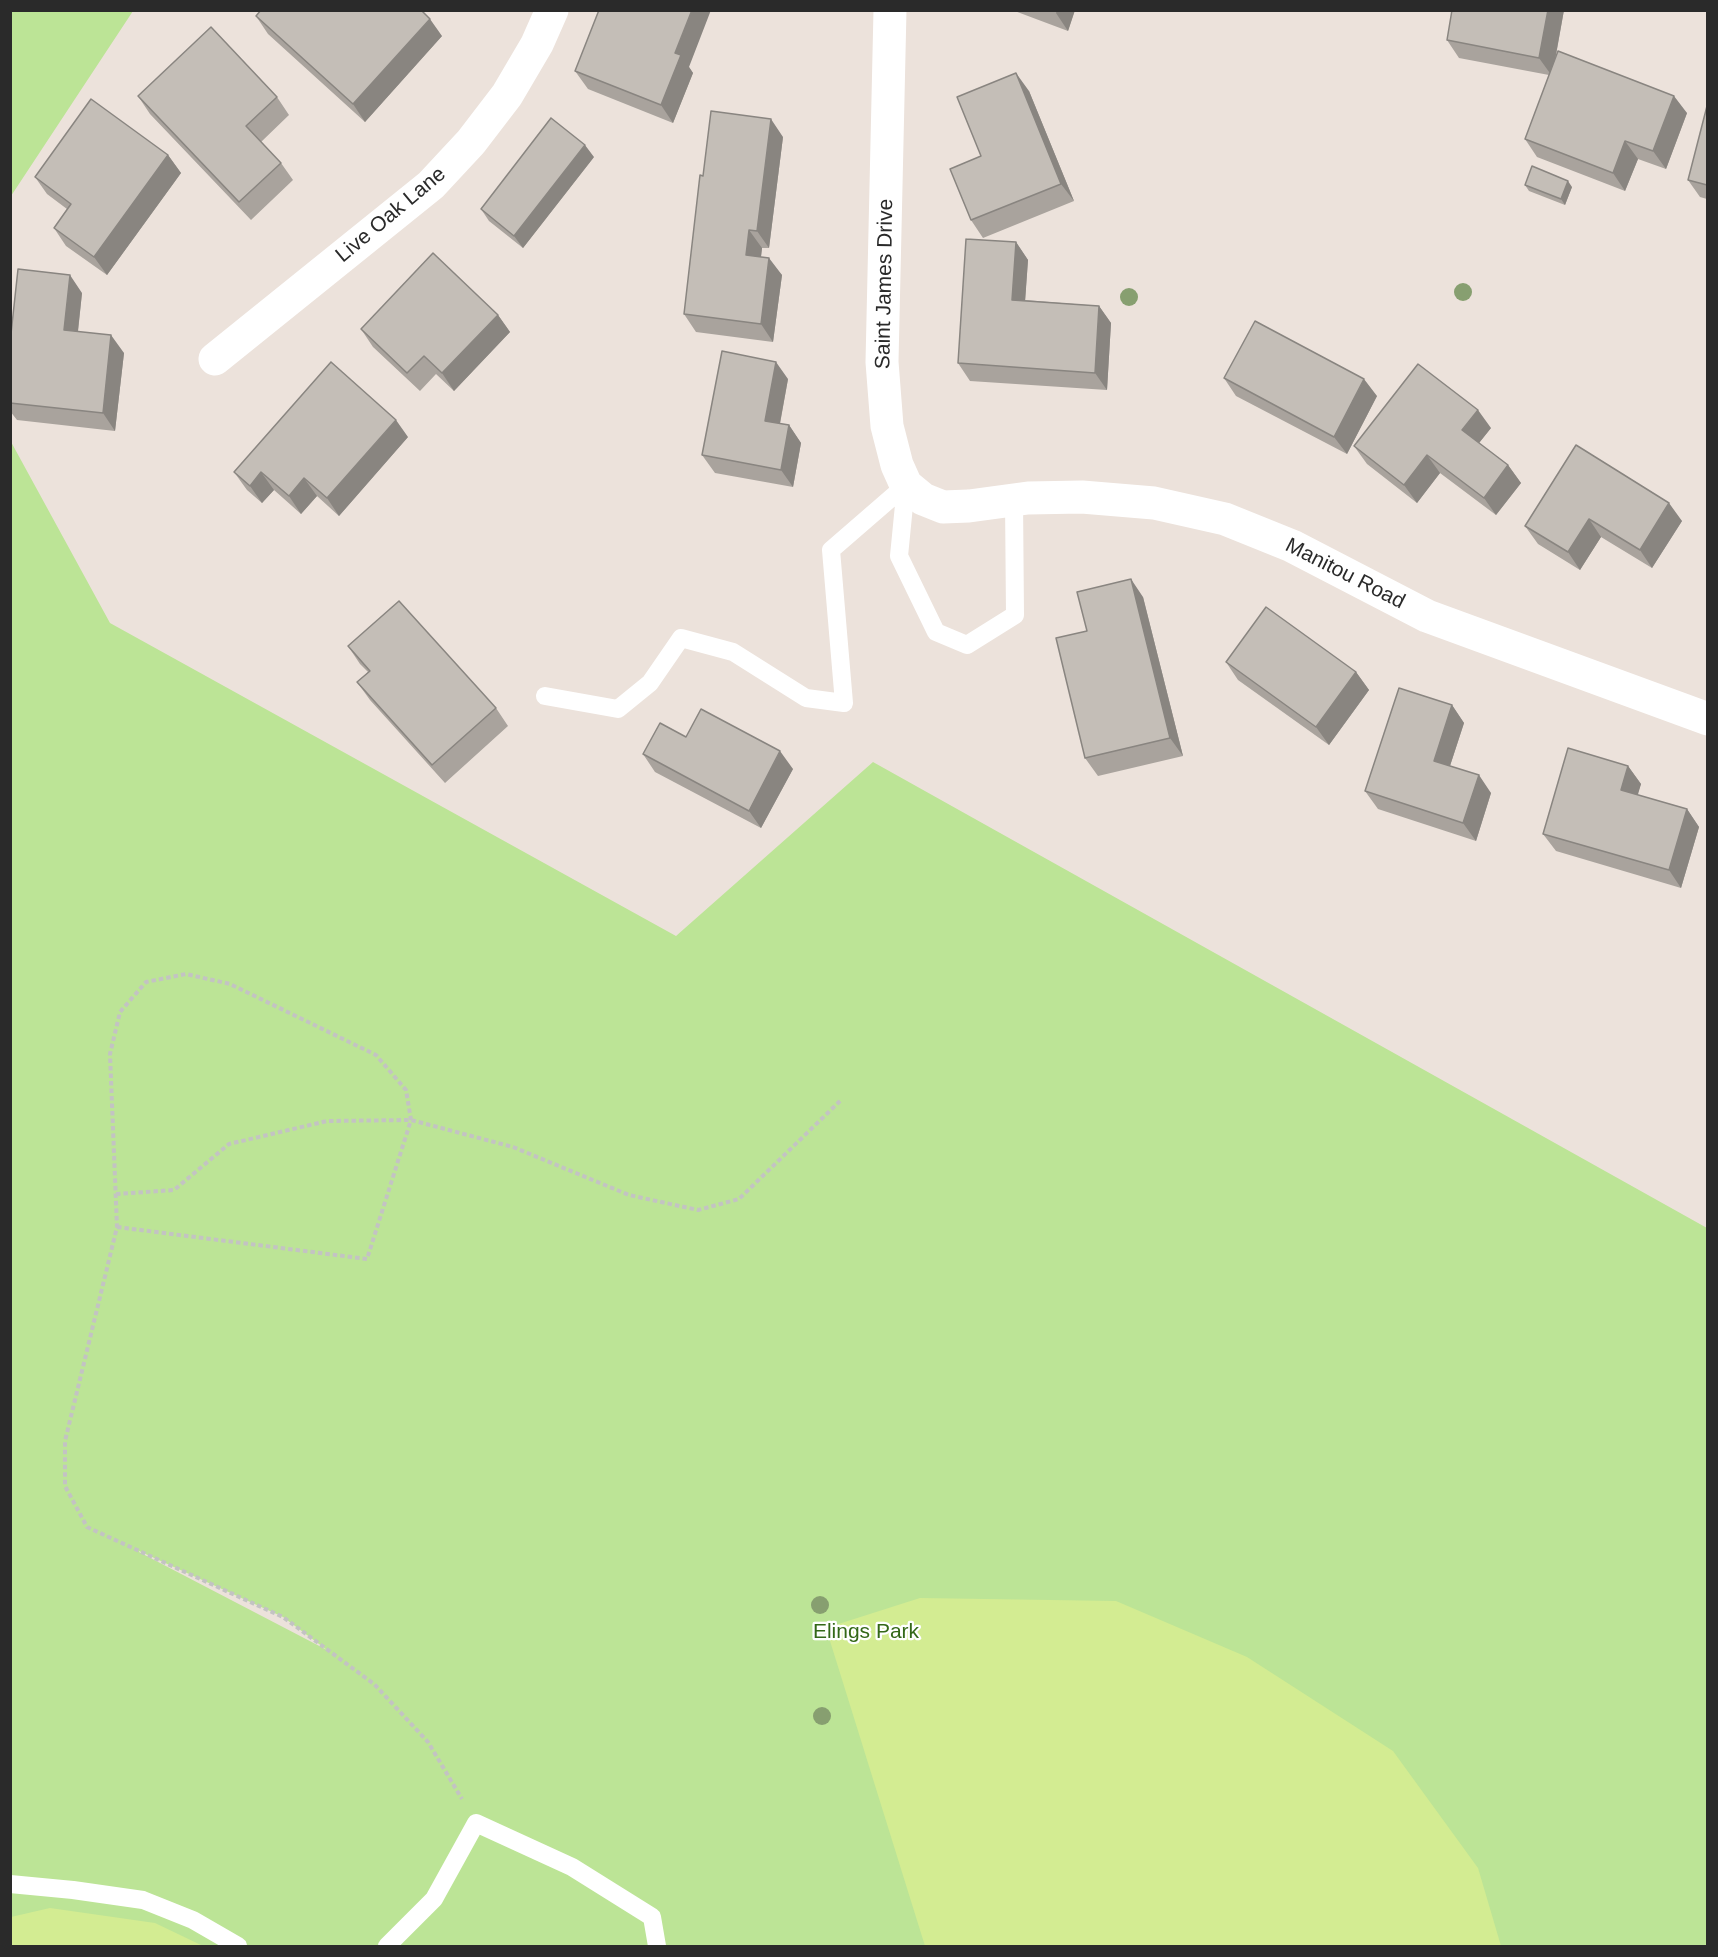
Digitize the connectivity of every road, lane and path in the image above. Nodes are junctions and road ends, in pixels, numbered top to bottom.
1 (552, 10) edge
2 (890, 10) edge
3 (215, 359) dead end
4 (906, 485) junction
5 (1014, 500) junction
6 (545, 696) dead end
7 (1707, 719) edge
8 (840, 1101) dead end
9 (411, 1120) junction
10 (116, 1194) junction
11 (117, 1227) junction
12 (476, 1823) junction
13 (10, 1884) edge
14 (238, 1947) edge
15 (387, 1947) edge
16 (657, 1947) edge

1 - 3 street, Live Oak Lane
2 - 4 street, Saint James Drive
4 - 5 street, Manitou Road
4 - 5 lane
4 - 6 lane
5 - 7 street, Manitou Road
8 - 9 path
9 - 10 path
9 - 10 path
9 - 11 path
10 - 11 path
11 - 12 path
12 - 15 lane
12 - 16 lane
13 - 14 lane

